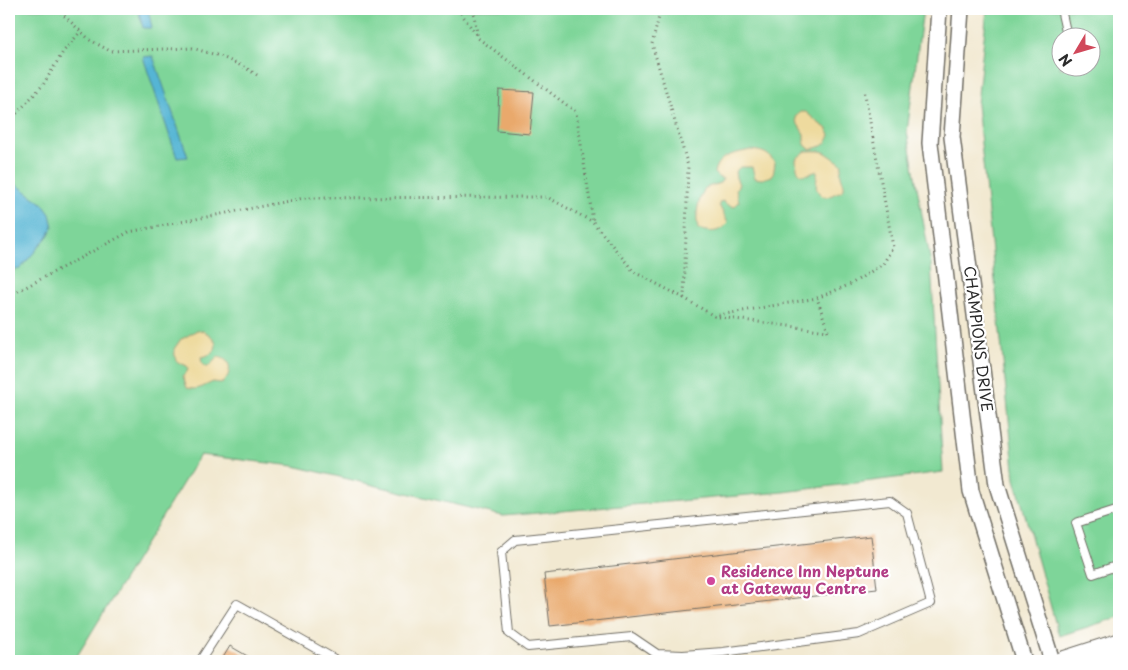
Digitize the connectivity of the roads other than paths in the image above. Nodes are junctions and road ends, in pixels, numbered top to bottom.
1 (939, 9) edge
2 (961, 9) edge
3 (1061, 9) edge
4 (1065, 28) edge
5 (1002, 501) junction
6 (977, 509) junction
7 (1119, 509) edge
8 (1119, 565) edge
9 (1119, 643) edge
10 (723, 652) junction
11 (200, 661) edge
12 (338, 661) edge
13 (723, 661) edge
14 (1024, 661) edge
15 (1052, 661) edge
16 (1063, 661) edge

1 - 6 street, CHAMPIONS DRIVE
2 - 5 street, CHAMPIONS DRIVE
3 - 4 lane
5 - 6 street
5 - 15 street, CHAMPIONS DRIVE
6 - 14 street, CHAMPIONS DRIVE
7 - 8 lane
9 - 16 street
10 - 10 lane
10 - 13 lane
11 - 12 lane

